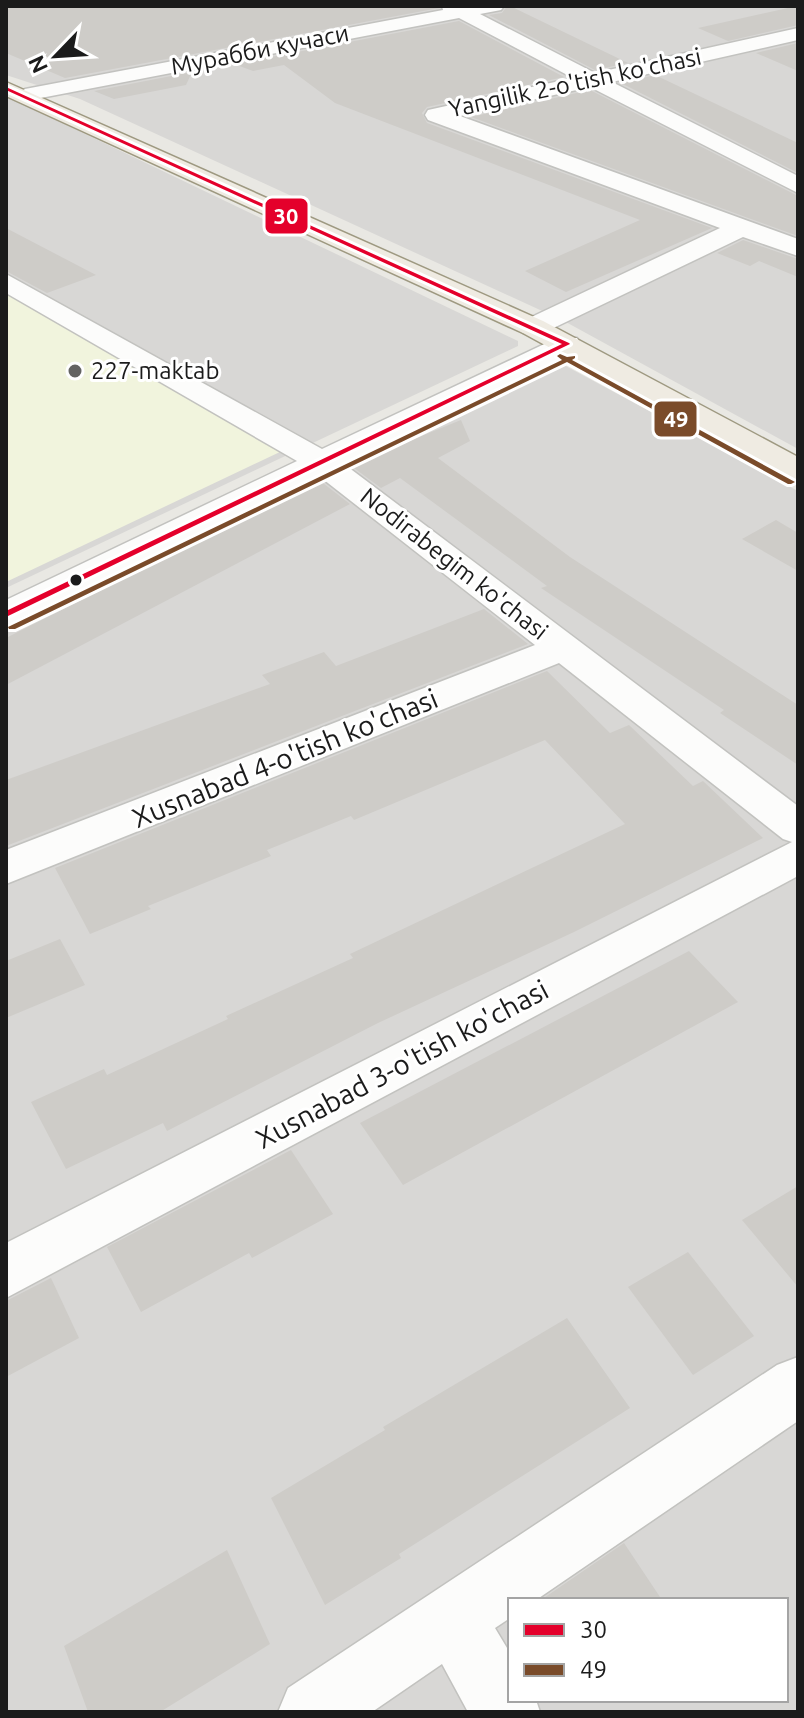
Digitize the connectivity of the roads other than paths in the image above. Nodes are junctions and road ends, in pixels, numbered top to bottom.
1 (494, 6) edge
2 (455, 9) edge
3 (792, 39) edge
4 (591, 80) junction
5 (11, 90) edge
6 (798, 186) edge
7 (739, 229) junction
8 (798, 248) edge
9 (6, 282) edge
10 (533, 327) junction
11 (567, 344) junction
12 (323, 463) junction
13 (798, 470) edge
14 (6, 614) edge
15 (563, 648) junction
16 (798, 828) edge
17 (798, 856) edge
18 (6, 868) edge
19 (6, 1272) edge
20 (798, 1386) edge
21 (453, 1619) junction
22 (312, 1712) edge
23 (506, 1712) edge

1 - 2 street, Мурабби кучаси
2 - 4 street
2 - 5 street, Мурабби кучаси
3 - 4 street, Yangilik 2-o'tish ko'chasi
4 - 6 street
4 - 7 street, Yangilik 2-o'tish ko'chasi
5 - 10 main road
7 - 8 street, Yangilik 2-o'tish ko'chasi
7 - 10 street
9 - 12 street, Nodirabegim ko'chasi
10 - 11 main road
11 - 12 street
11 - 13 main road
12 - 14 street
12 - 15 street, Nodirabegim ko'chasi
15 - 16 street, Nodirabegim ko'chasi
15 - 18 street, Xusnabad 4-o'tish ko'chasi
17 - 19 street, Xusnabad 3-o'tish ko'chasi
20 - 21 street
21 - 22 street
21 - 23 street

